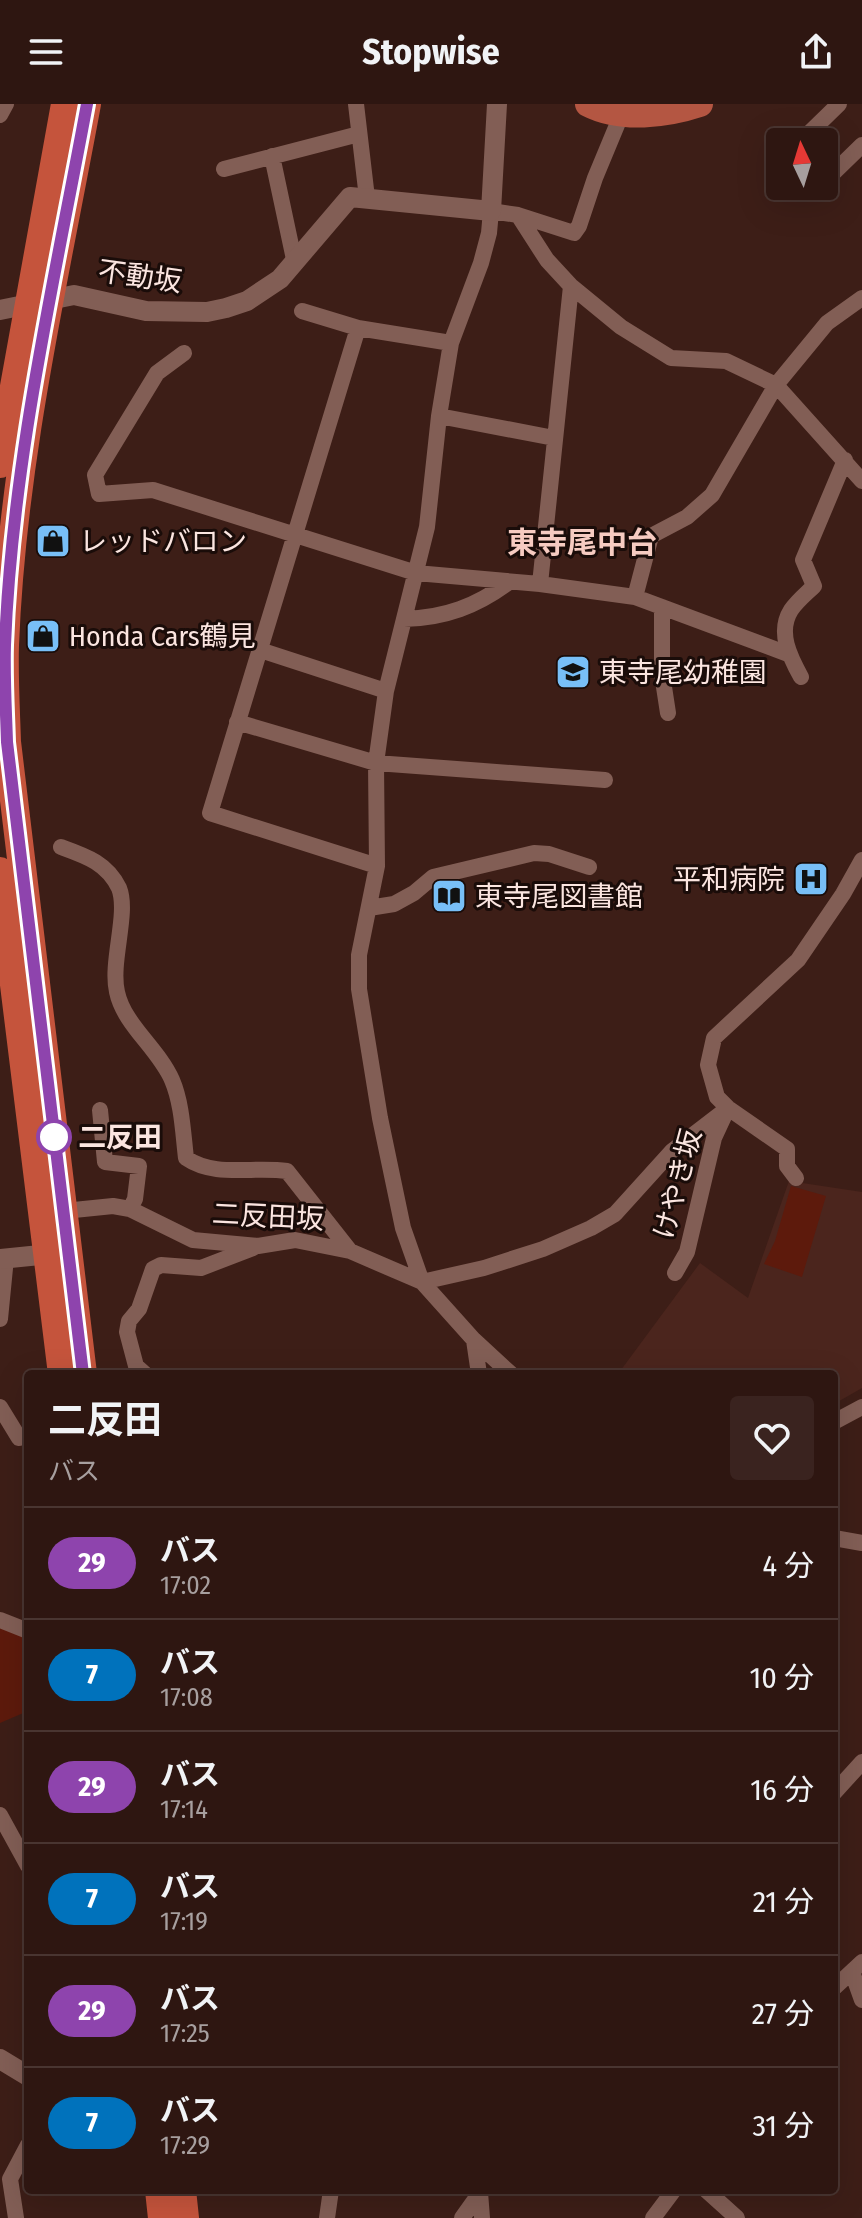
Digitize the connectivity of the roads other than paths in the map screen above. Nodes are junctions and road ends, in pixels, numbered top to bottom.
1 (6, 104) edge
2 (65, 104) edge
3 (87, 104) edge
4 (356, 104) edge
5 (497, 104) edge
6 (588, 104) edge
7 (700, 104) edge
8 (839, 104) edge
9 (622, 113) junction
10 (0, 115) edge
11 (814, 128) edge
12 (359, 134) junction
13 (862, 145) edge
14 (272, 156) junction
15 (838, 168) edge
16 (224, 169) dead end
17 (367, 198) junction
18 (491, 211) junction
19 (518, 215) junction
20 (295, 264) junction
21 (571, 286) junction
22 (862, 298) edge
23 (40, 300) junction
24 (0, 310) edge
25 (302, 311) dead end
26 (358, 328) junction
27 (451, 343) junction
28 (184, 353) dead end
29 (776, 385) junction
30 (439, 416) junction
31 (554, 438) junction
32 (845, 460) junction
33 (0, 464) edge
34 (862, 481) edge
35 (294, 535) junction
36 (416, 573) junction
37 (509, 582) junction
38 (540, 584) junction
39 (635, 597) junction
40 (662, 607) junction
41 (404, 619) junction
42 (260, 650) junction
43 (788, 654) junction
44 (801, 677) dead end
45 (386, 691) junction
46 (668, 713) dead end
47 (237, 722) junction
48 (376, 763) junction
49 (605, 780) dead end
50 (61, 847) dead end
51 (862, 860) edge
52 (377, 866) junction
53 (589, 867) dead end
54 (0, 871) edge
55 (369, 908) junction
56 (728, 1108) junction
57 (100, 1110) dead end
58 (796, 1178) dead end
59 (130, 1209) junction
60 (64, 1211) junction
61 (258, 1246) junction
62 (350, 1251) junction
63 (58, 1253) junction
64 (3, 1258) edge
65 (675, 1273) dead end
66 (422, 1282) junction
67 (0, 1319) edge
68 (474, 1340) junction
69 (62, 1370) edge
70 (82, 1370) edge
71 (140, 1370) edge
72 (478, 1370) edge
73 (507, 1370) edge
74 (0, 1407) edge
75 (862, 1407) edge
76 (838, 1420) edge
77 (19, 1438) dead end
78 (838, 1539) edge
79 (862, 1543) edge
80 (0, 1620) edge
81 (24, 1629) edge
82 (862, 1762) edge
83 (838, 1789) edge
84 (0, 1815) edge
85 (24, 1859) edge
86 (857, 1967) edge
87 (838, 1984) edge
88 (862, 2000) edge
89 (0, 2059) edge
90 (24, 2074) edge
91 (24, 2150) edge
92 (5, 2176) edge
93 (159, 2194) edge
94 (182, 2194) edge
95 (330, 2194) edge
96 (478, 2194) edge
97 (481, 2194) edge
98 (671, 2194) edge
99 (710, 2194) edge
100 (16, 2218) edge
101 (162, 2218) edge
102 (185, 2218) edge
103 (327, 2218) edge
104 (462, 2218) edge
105 (482, 2218) edge
106 (653, 2218) edge
107 (737, 2218) edge

1 - 10 street
2 - 23 highway
3 - 23 highway
4 - 12 street
5 - 18 street
6 - 9 main road
7 - 9 main road
8 - 11 street
9 - 19 street
12 - 14 street
12 - 17 street
13 - 15 street
14 - 16 street
14 - 20 street
17 - 18 street
17 - 20 street, 不動坂
18 - 19 street
18 - 27 street
19 - 21 street
20 - 23 street, 不動坂
21 - 29 street
21 - 31 street
22 - 29 street
23 - 24 street, 不動坂
23 - 33 highway
23 - 60 highway
25 - 26 street
26 - 27 street
26 - 35 street
27 - 30 street
28 - 35 street
29 - 32 street
29 - 39 street
30 - 31 street
30 - 36 street
31 - 38 street
32 - 34 street
32 - 43 street
35 - 36 street
35 - 42 street
36 - 37 street
36 - 41 street
37 - 38 street
37 - 41 street
38 - 39 street
39 - 40 street
40 - 43 street
40 - 46 street
41 - 45 street
42 - 45 street
42 - 47 street
43 - 44 street
45 - 48 street
47 - 48 street
47 - 52 street
48 - 49 street
48 - 52 street
50 - 62 street
51 - 56 street
52 - 55 street
53 - 55 street
54 - 63 highway
55 - 66 street
56 - 58 street
56 - 65 street, けやき坂
56 - 66 street
57 - 59 street
59 - 60 street, 二反田坂
59 - 61 street, 二反田坂
60 - 63 highway
61 - 62 street, 二反田坂
61 - 71 street
62 - 66 street, 二反田坂
63 - 64 street
63 - 69 highway
63 - 70 highway
64 - 67 street
66 - 68 street
68 - 72 street
68 - 73 street
74 - 77 street
75 - 76 street
78 - 79 street
80 - 81 street
82 - 83 street
84 - 85 street
86 - 87 street
86 - 88 street
89 - 90 street
91 - 92 street
92 - 100 street
93 - 101 highway
94 - 102 highway
95 - 103 street
96 - 104 street
97 - 105 street
98 - 106 street
99 - 107 street

